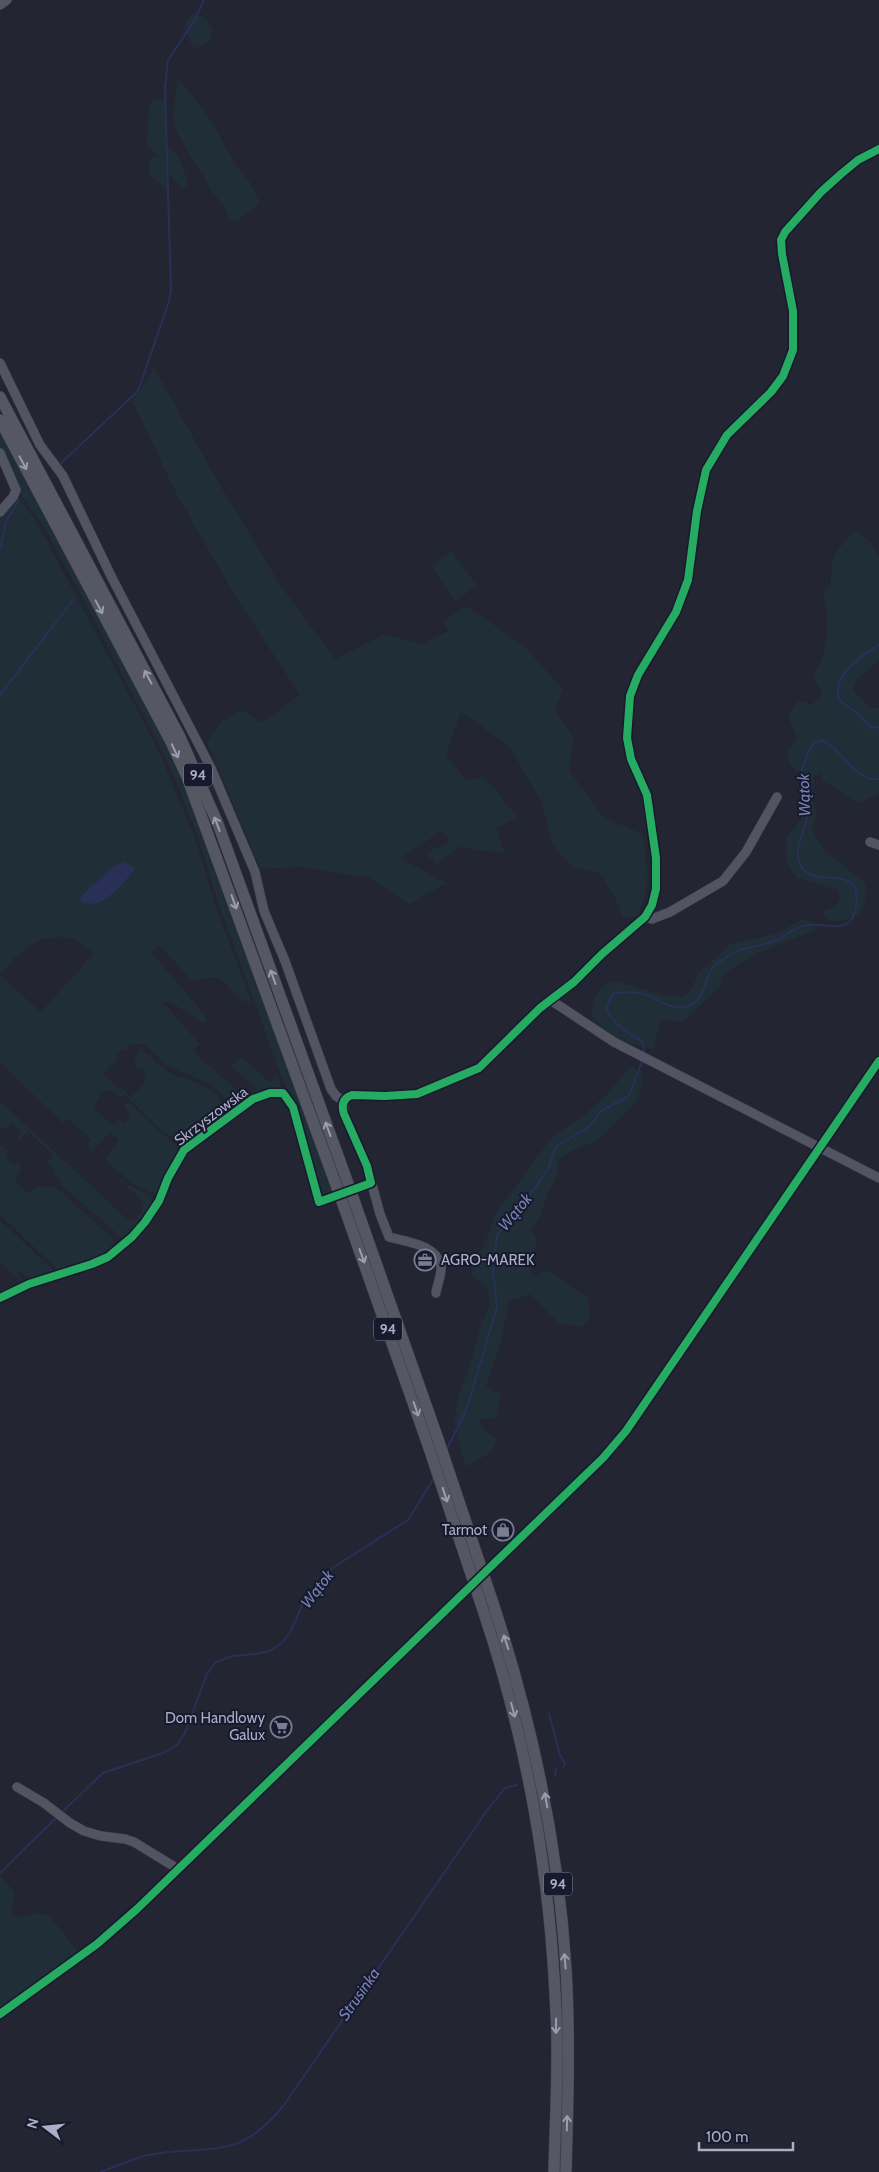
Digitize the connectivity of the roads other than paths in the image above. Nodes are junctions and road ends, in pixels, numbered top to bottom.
1 (7, 0) edge
2 (0, 5) edge
3 (879, 149) edge
4 (0, 364) edge
5 (0, 397) edge
6 (0, 420) edge
7 (0, 453) edge
8 (0, 512) edge
9 (777, 797) dead end
10 (870, 842) dead end
11 (879, 845) edge
12 (645, 917) junction
13 (552, 1001) junction
14 (879, 1061) edge
15 (344, 1101) junction
16 (820, 1147) junction
17 (879, 1178) edge
18 (371, 1183) junction
19 (350, 1208) junction
20 (436, 1293) dead end
21 (0, 1298) edge
22 (17, 1787) dead end
23 (178, 1869) junction
24 (0, 2014) edge
25 (554, 2172) edge
26 (566, 2172) edge

1 - 2 street
3 - 12 street
4 - 15 street
19 -> 5 main road, 94, bridge
6 -> 19 main road, 94, bridge
7 - 8 street
9 - 12 street
10 - 11 street
12 - 13 street
13 - 15 street
13 - 16 street
14 - 16 street
15 - 18 street
16 - 17 street
16 - 23 street
18 - 20 street
18 - 21 street, Skrzyszowska
19 -> 25 main road, 94, bridge
26 -> 19 main road, 94, bridge
22 - 23 street
23 - 24 street

